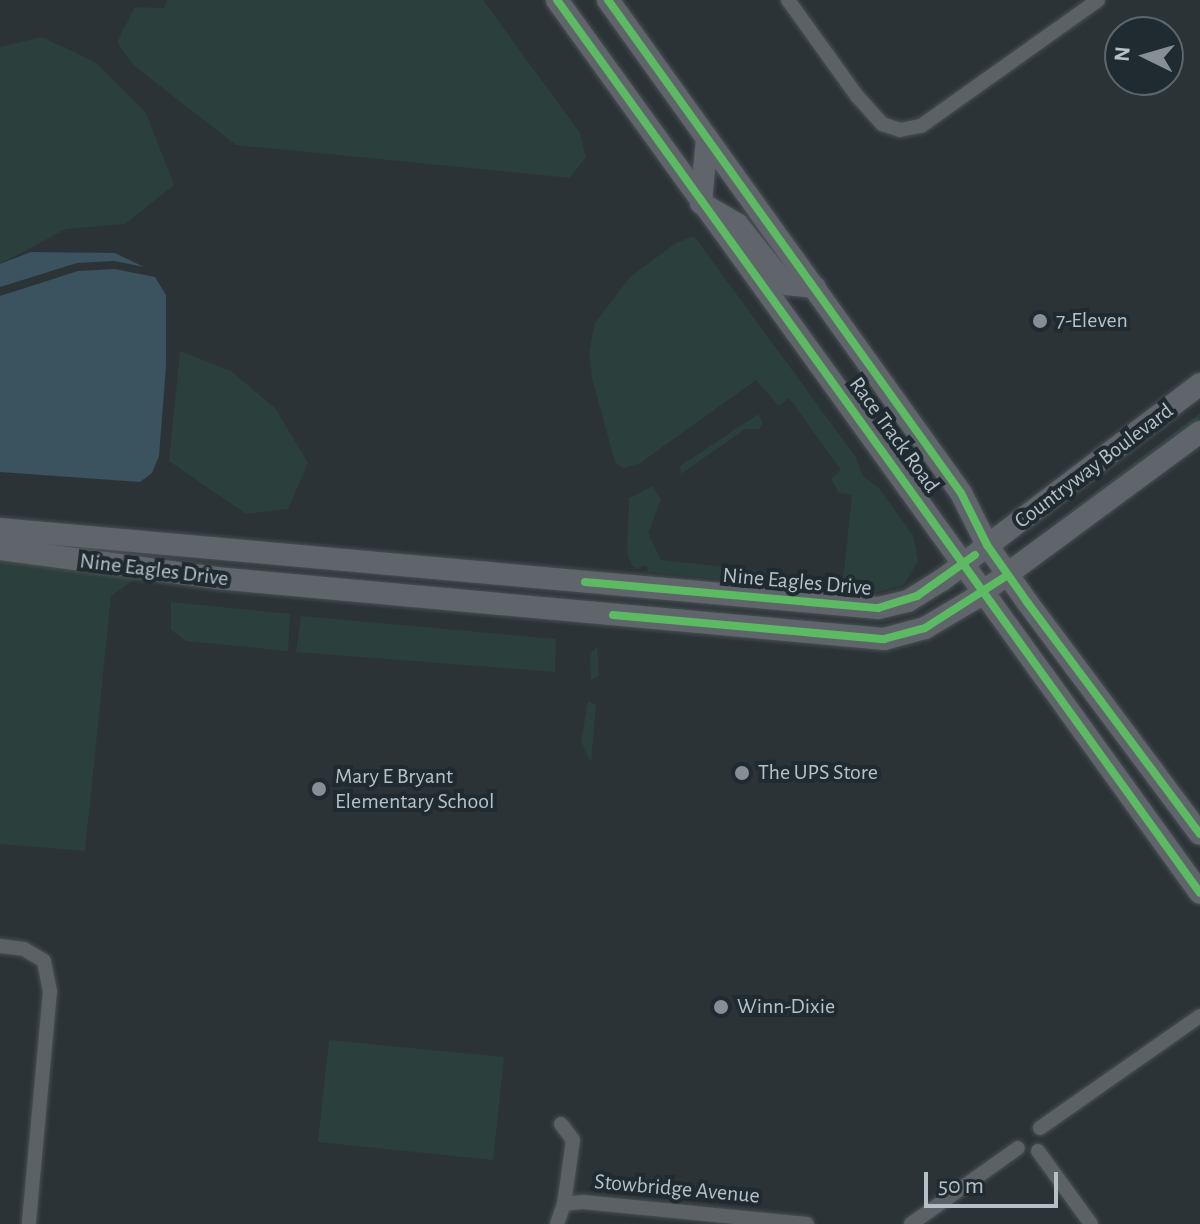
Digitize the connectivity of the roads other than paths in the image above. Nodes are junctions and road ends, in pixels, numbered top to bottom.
1 (557, 0) edge
2 (608, 0) edge
3 (788, 0) edge
4 (1098, 0) edge
5 (707, 138) junction
6 (701, 203) junction
7 (815, 287) junction
8 (1200, 384) edge
9 (1200, 432) edge
10 (0, 529) edge
11 (987, 545) junction
12 (165, 546) junction
13 (0, 549) edge
14 (965, 562) junction
15 (162, 573) junction
16 (1008, 575) junction
17 (983, 592) junction
18 (1200, 834) edge
19 (1200, 893) edge
20 (0, 946) edge
21 (1200, 1016) edge
22 (561, 1124) dead end
23 (1040, 1128) dead end
24 (1018, 1148) dead end
25 (1038, 1151) dead end
26 (564, 1204) junction
27 (29, 1224) edge
28 (557, 1224) edge
29 (807, 1224) edge
30 (911, 1224) edge
31 (1090, 1224) edge

1 - 6 street, Race Track Road
2 - 5 street, Race Track Road
3 - 4 street
5 - 6 street
5 - 7 street, Race Track Road
6 - 7 street
6 - 14 street, Race Track Road
7 - 11 street, Race Track Road
8 - 11 street, Countryway Boulevard
9 - 16 street, Countryway Boulevard
10 - 12 street, Nine Eagles Drive
11 - 14 street, Nine Eagles Drive
11 - 16 street, Race Track Road
12 - 14 street, Nine Eagles Drive
12 - 15 street
13 - 15 street, Nine Eagles Drive
14 - 17 street, Race Track Road
15 - 17 street, Nine Eagles Drive
16 - 17 street, Nine Eagles Drive
16 - 18 street, Race Track Road
17 - 19 street, Race Track Road
20 - 27 street
21 - 23 street
22 - 26 street
24 - 30 street
25 - 31 street
26 - 28 street, Stowbridge Avenue
26 - 29 street, Stowbridge Avenue

